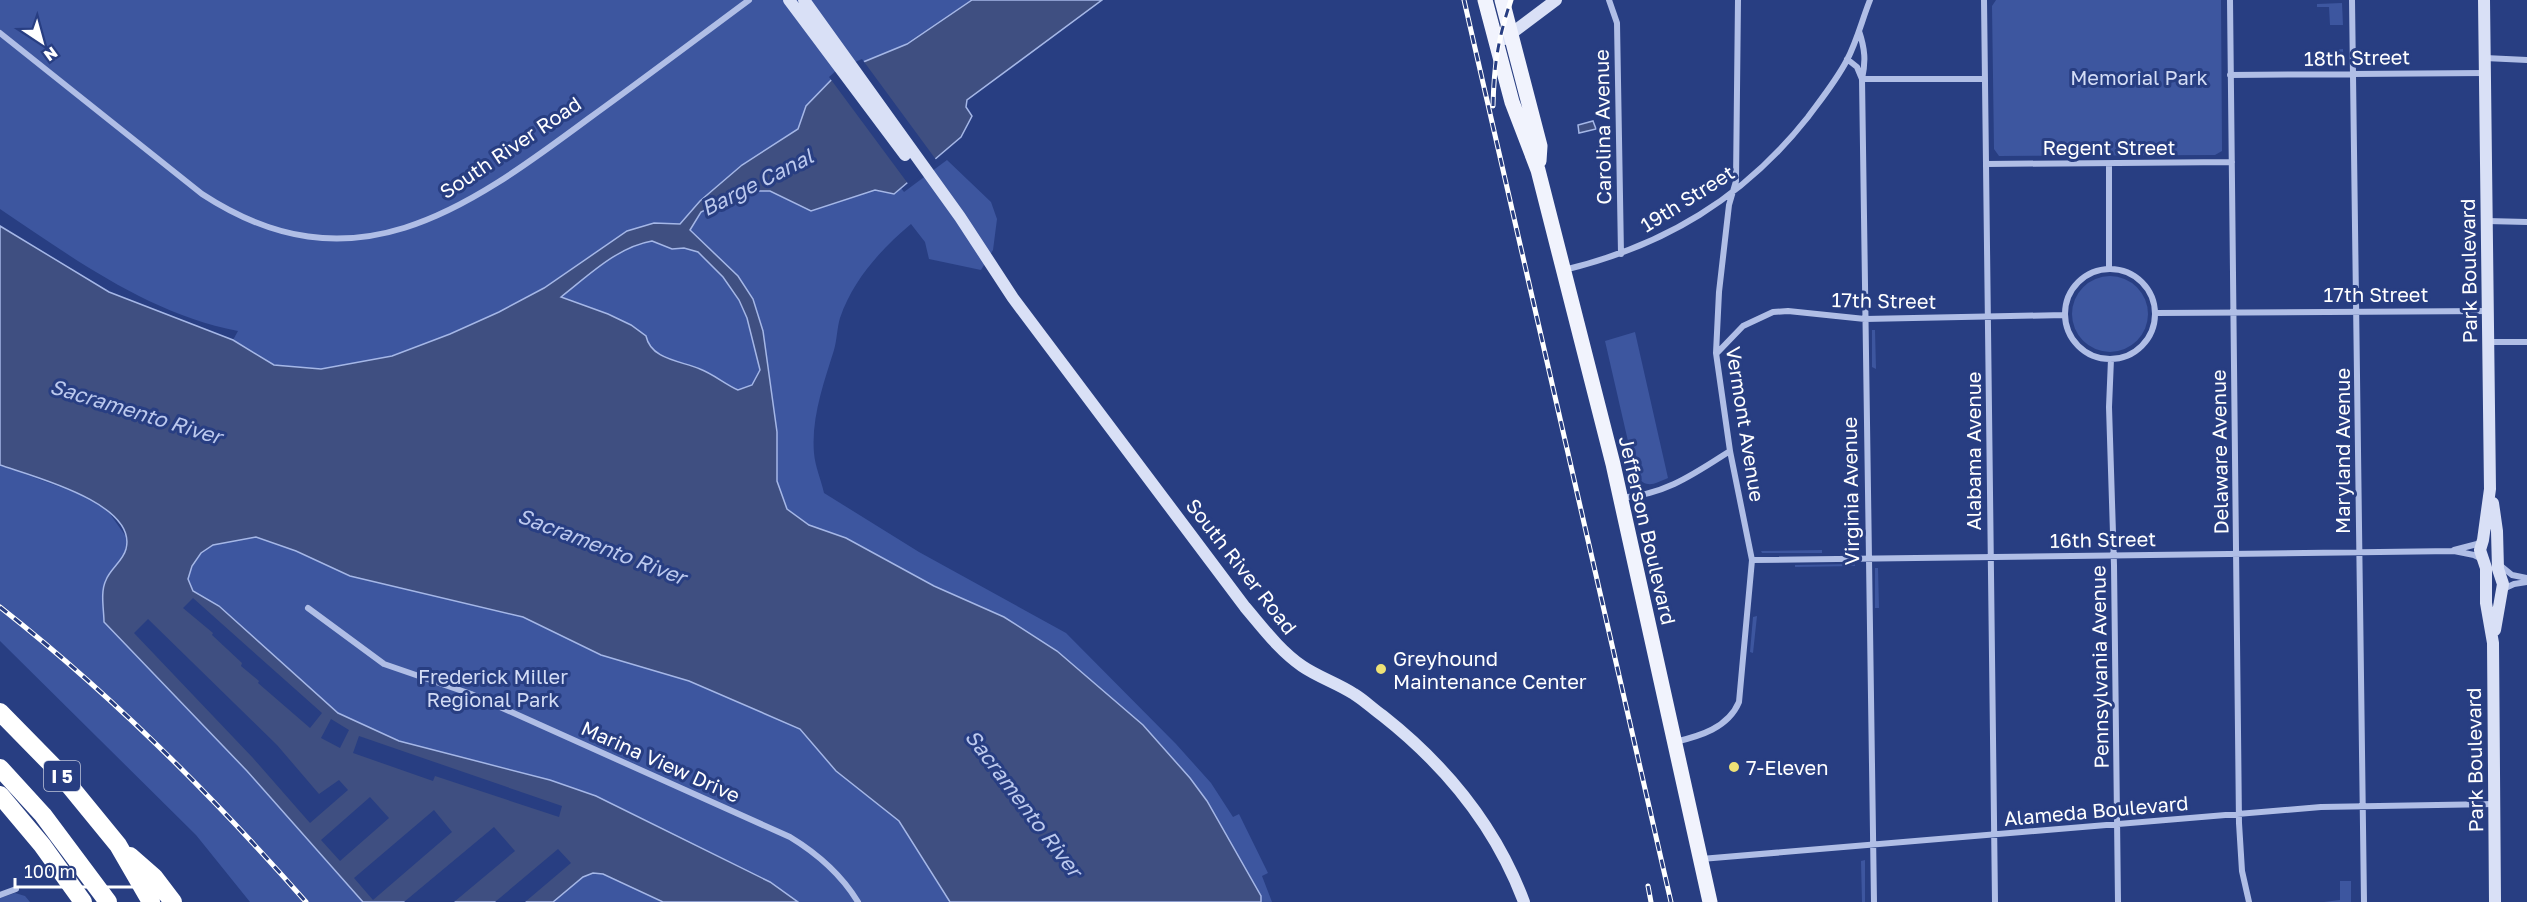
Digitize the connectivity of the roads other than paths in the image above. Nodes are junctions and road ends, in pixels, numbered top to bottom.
1 (749, 0) edge
2 (789, 0) edge
3 (804, 0) edge
4 (1485, 0) edge
5 (1502, 0) edge
6 (1556, 0) edge
7 (1609, 0) edge
8 (1738, 0) edge
9 (1870, 0) edge
10 (1984, 0) edge
11 (2230, 0) edge
12 (2352, 0) edge
13 (2484, 0) edge
14 (1859, 31) junction
15 (0, 33) edge
16 (1510, 34) junction
17 (1497, 45) junction
18 (2485, 58) junction
19 (1847, 59) junction
20 (2527, 60) edge
21 (2485, 73) junction
22 (2354, 74) junction
23 (2230, 75) junction
24 (1862, 79) junction
25 (1984, 79) junction
26 (2232, 162) junction
27 (1986, 164) junction
28 (2109, 164) junction
29 (1538, 170) junction
30 (1732, 194) junction
31 (958, 219) junction
32 (2487, 221) junction
33 (2527, 222) edge
34 (1622, 254) junction
35 (2109, 268) junction
36 (1564, 270) junction
37 (2357, 310) junction
38 (2488, 311) junction
39 (2156, 313) junction
40 (2234, 313) junction
41 (2065, 315) junction
42 (1988, 317) junction
43 (1865, 319) junction
44 (2488, 342) junction
45 (2527, 342) edge
46 (1716, 353) junction
47 (2111, 359) junction
48 (1730, 451) junction
49 (2490, 489) junction
50 (1620, 498) junction
51 (2482, 542) junction
52 (2497, 547) junction
53 (2454, 551) junction
54 (2359, 552) junction
55 (2237, 553) junction
56 (2114, 555) junction
57 (1867, 556) junction
58 (1991, 557) junction
59 (1752, 560) junction
60 (2485, 561) junction
61 (2498, 561) junction
62 (2527, 580) edge
63 (2487, 583) junction
64 (2501, 590) junction
65 (308, 608) dead end
66 (2493, 643) junction
67 (0, 711) edge
68 (1674, 742) junction
69 (0, 768) edge
70 (0, 795) edge
71 (2494, 804) junction
72 (2362, 806) junction
73 (2240, 814) junction
74 (2117, 825) junction
75 (1994, 835) junction
76 (118, 845) junction
77 (1874, 845) junction
78 (1700, 859) junction
79 (16, 889) dead end
80 (0, 895) edge
81 (83, 902) edge
82 (108, 902) edge
83 (151, 902) edge
84 (173, 902) edge
85 (858, 902) edge
86 (1524, 902) edge
87 (1710, 902) edge
88 (1874, 902) edge
89 (1995, 902) edge
90 (2118, 902) edge
91 (2249, 902) edge
92 (2364, 902) edge
93 (2495, 902) edge

1 - 15 street, South River Road
2 - 31 street, South River Road
3 - 31 street, South River Road
4 - 17 main road, Jefferson Boulevard
5 - 16 main road, Jefferson Boulevard
6 - 16 street
7 - 34 street, Carolina Avenue
8 - 30 street, Vermont Avenue
9 - 14 street
10 - 25 street, Alabama Avenue
11 - 23 street, Delaware Avenue
12 - 22 street, Maryland Avenue
13 - 18 street, Park Boulevard
14 - 19 street
14 - 24 street, Virginia Avenue
16 - 17 street
16 - 29 main road, Jefferson Boulevard
17 - 29 main road, Jefferson Boulevard
18 - 20 street
18 - 21 street, Park Boulevard
19 - 24 street
19 - 30 street, 19th Street
21 - 22 street, 18th Street
21 - 32 street, Park Boulevard
22 - 23 street, 18th Street
22 - 37 street, Maryland Avenue
23 - 26 street, Delaware Avenue
24 - 25 street
24 - 43 street, Virginia Avenue
25 - 27 street, Alabama Avenue
26 - 28 street, Regent Street
26 - 40 street, Delaware Avenue
27 - 28 street, Regent Street
27 - 42 street, Alabama Avenue
28 - 35 street
29 - 36 main road, Jefferson Boulevard
30 - 34 street, 19th Street
30 - 46 street, Vermont Avenue
31 - 86 street, South River Road
32 - 33 street
32 - 38 street, Park Boulevard
34 - 36 street, 19th Street
35 - 39 street
35 - 41 street
36 - 50 main road, Jefferson Boulevard
37 - 38 street, 17th Street
37 - 40 street, 17th Street
37 - 54 street, Maryland Avenue
38 - 44 street, Park Boulevard
39 - 40 street, 17th Street
39 - 47 street
40 - 55 street, Delaware Avenue
41 - 42 street, 17th Street
41 - 47 street
42 - 43 street, 17th Street
42 - 58 street, Alabama Avenue
43 - 46 street, 17th Street
43 - 57 street, Virginia Avenue
44 - 45 street
44 - 49 street, Park Boulevard
46 - 48 street, Vermont Avenue
47 - 56 street, Pennsylvania Avenue
48 - 50 street
48 - 59 street, Vermont Avenue
49 - 51 street, Park Boulevard
49 - 52 street
50 - 68 main road, Jefferson Boulevard
51 - 52 street
51 - 53 street
51 - 60 street, Park Boulevard
52 - 61 street
53 - 54 street, 16th Street
53 - 60 street
54 - 55 street, 16th Street
54 - 72 street, Maryland Avenue
55 - 56 street, 16th Street
55 - 73 street, Delaware Avenue
56 - 58 street, 16th Street
56 - 74 street, Pennsylvania Avenue
57 - 58 street, 16th Street
57 - 59 street, 16th Street
57 - 77 street, Virginia Avenue
58 - 75 street, Alabama Avenue
59 - 68 street, Vermont Avenue
60 - 63 street, Park Boulevard
61 - 62 street
61 - 64 street
62 - 64 street
63 - 64 street
63 - 66 street, Park Boulevard
64 - 66 street
65 - 85 street, Marina View Drive
66 - 71 street, Park Boulevard
67 - 76 highway, I 5
68 - 78 main road, Jefferson Boulevard
69 - 82 highway, I 5
70 - 81 highway
71 - 72 street, Alameda Boulevard
71 - 93 street, Park Boulevard
72 - 73 street, Alameda Boulevard
72 - 92 street, Maryland Avenue
73 - 74 street, Alameda Boulevard
73 - 91 street, Delaware Avenue
74 - 75 street, Alameda Boulevard
74 - 90 street, Pennsylvania Avenue
75 - 77 street, Alameda Boulevard
75 - 89 street, Alabama Avenue
76 - 83 highway, I 5
76 - 84 highway
77 - 78 street, Alameda Boulevard
77 - 88 street, Virginia Avenue
78 - 87 main road, Jefferson Boulevard
79 - 80 street

